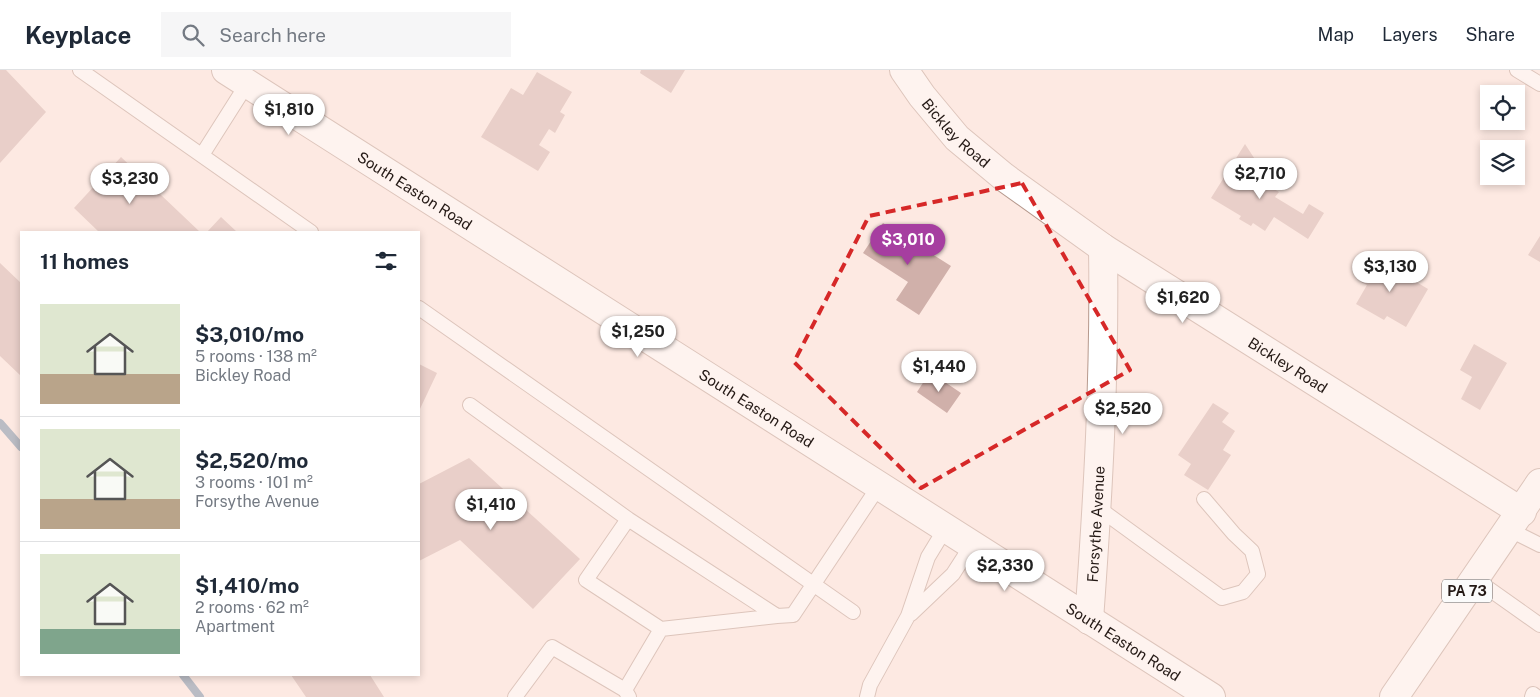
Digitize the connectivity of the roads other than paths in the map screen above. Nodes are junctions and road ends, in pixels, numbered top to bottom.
1 (80, 70) edge
2 (904, 70) edge
3 (1517, 70) edge
4 (243, 75) edge
5 (1540, 84) edge
6 (202, 155) junction
7 (310, 231) edge
8 (1103, 248) junction
9 (420, 309) edge
10 (470, 405) dead end
11 (1540, 483) edge
12 (879, 486) junction
13 (1204, 499) dead end
14 (1097, 507) junction
15 (628, 519) junction
16 (1516, 521) junction
17 (945, 529) junction
18 (1540, 545) edge
19 (971, 546) junction
20 (1476, 579) junction
21 (814, 585) junction
22 (853, 612) dead end
23 (777, 616) junction
24 (908, 616) junction
25 (1089, 620) junction
26 (1540, 624) edge
27 (662, 629) junction
28 (627, 694) edge
29 (516, 697) edge
30 (867, 697) edge
31 (1211, 697) edge
32 (1394, 697) edge
33 (1532, 697) edge
34 (1537, 697) edge

1 - 6 lane
2 - 8 main road, Bickley Road
3 - 5 lane
4 - 6 lane
4 - 12 main road, South Easton Road
6 - 7 lane
8 - 14 main road, Forsythe Avenue
8 - 16 main road, Bickley Road
9 - 21 lane
10 - 15 lane
11 - 16 main road, PA 73
12 - 17 main road, South Easton Road
12 - 21 lane
13 - 14 lane
14 - 25 main road, Forsythe Avenue
15 - 23 lane
15 - 27 lane
16 - 18 lane
16 - 20 main road, PA 73
17 - 19 main road, South Easton Road
17 - 24 lane
19 - 24 lane
19 - 25 main road, South Easton Road
20 - 26 lane
20 - 32 main road, PA 73
21 - 22 lane
21 - 23 lane
23 - 27 lane
24 - 30 lane
25 - 31 main road, South Easton Road
27 - 28 lane
28 - 29 lane
33 - 34 lane

